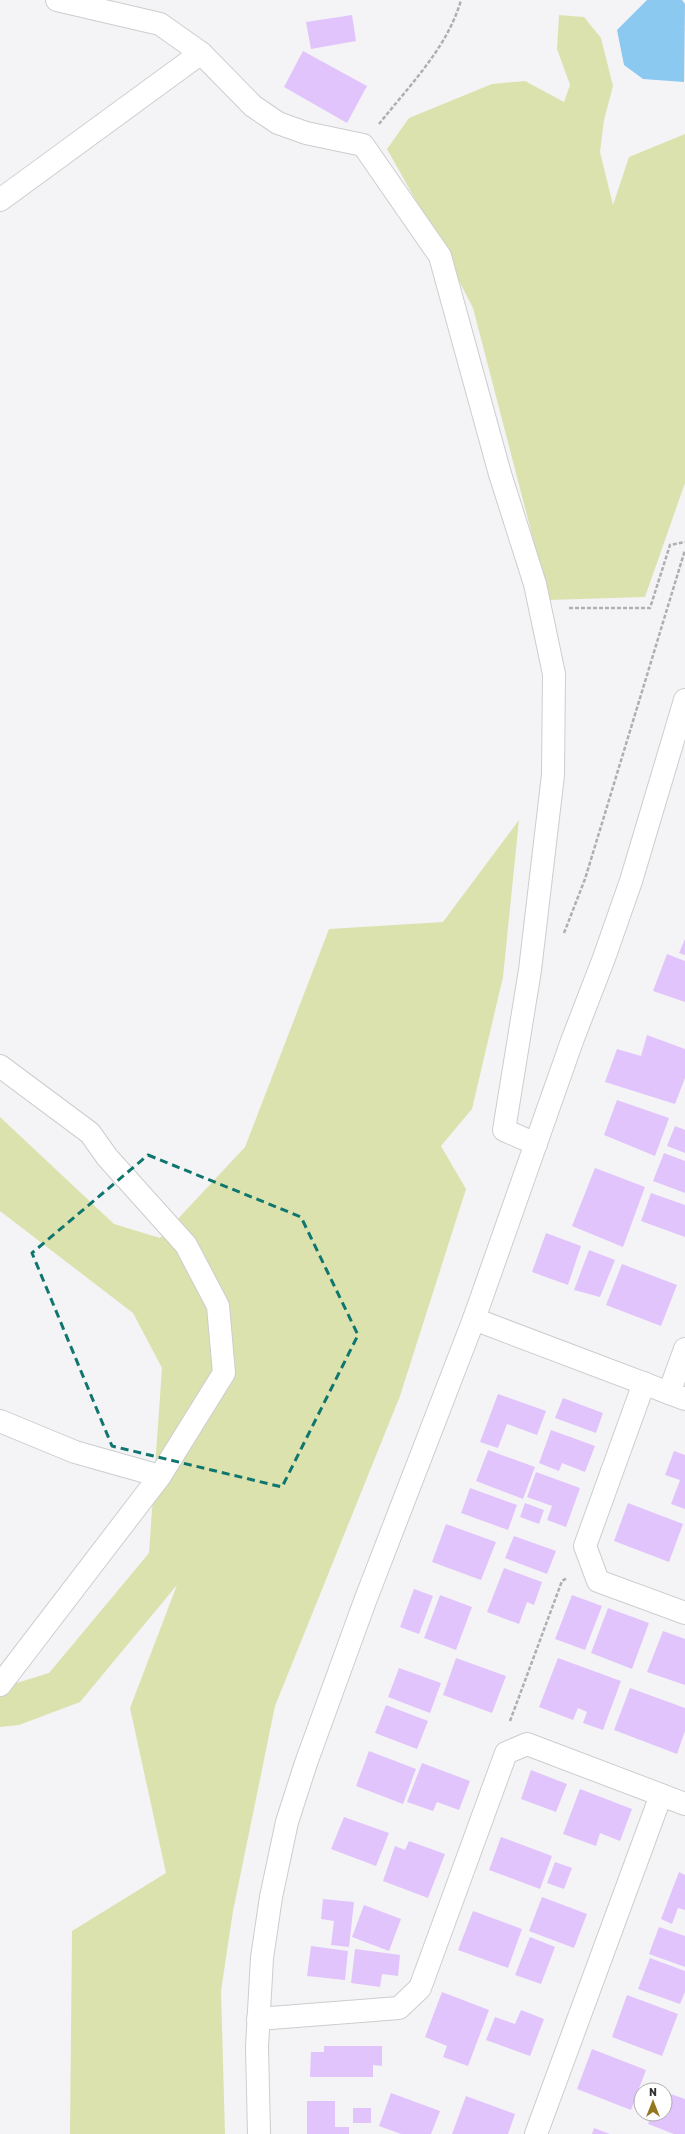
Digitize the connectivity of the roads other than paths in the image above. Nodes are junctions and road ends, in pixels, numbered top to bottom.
1 (57, 0) edge
2 (201, 53) junction
3 (0, 200) edge
4 (685, 700) edge
5 (0, 1066) edge
6 (536, 1144) junction
7 (474, 1319) junction
8 (685, 1349) edge
9 (644, 1383) junction
10 (677, 1396) edge
11 (0, 1421) edge
12 (160, 1476) junction
13 (685, 1613) edge
14 (0, 1685) edge
15 (661, 1795) junction
16 (685, 1804) edge
17 (258, 2019) junction
18 (259, 2134) edge
19 (536, 2134) edge

1 - 2 street
2 - 3 street
2 - 6 street
4 - 6 street
5 - 12 street
6 - 7 street
7 - 9 street
7 - 17 street
8 - 10 street
9 - 10 street
9 - 13 street
11 - 12 street
12 - 14 street
15 - 16 street
15 - 17 street
15 - 19 street
17 - 18 street

